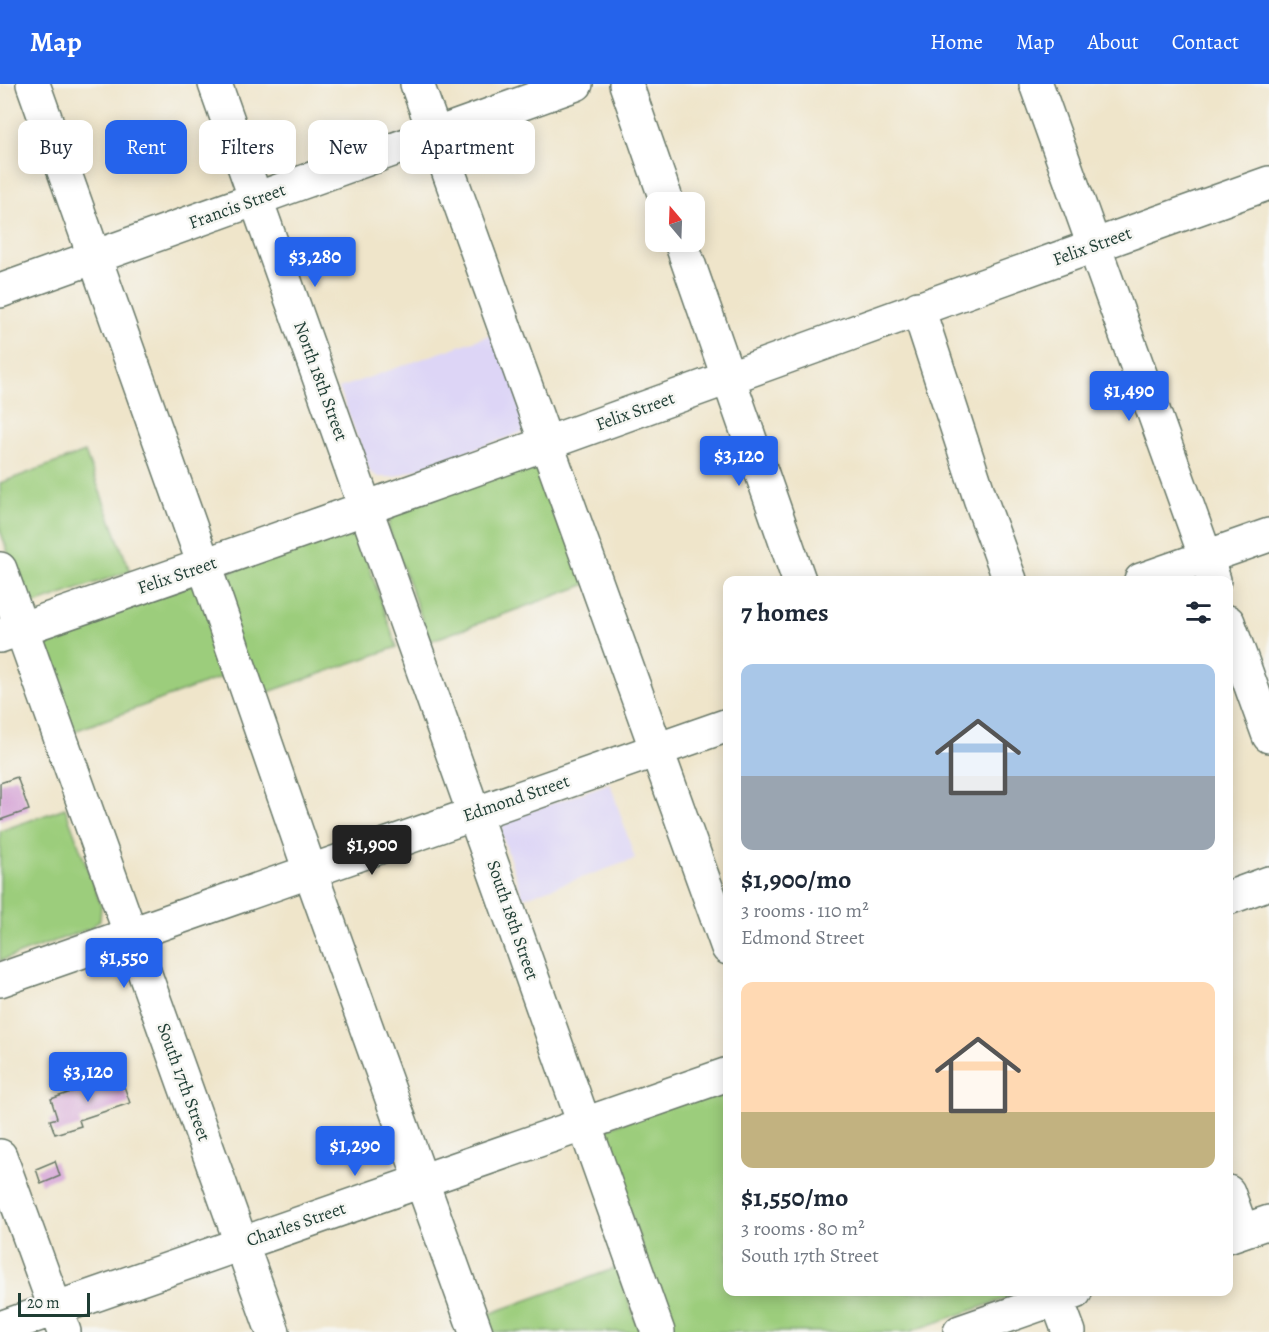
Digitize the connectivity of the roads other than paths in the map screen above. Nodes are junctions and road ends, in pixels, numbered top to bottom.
1 (33, 84) edge
2 (214, 84) edge
3 (417, 84) edge
4 (576, 84) edge
5 (626, 84) edge
6 (1036, 84) edge
7 (429, 120) edge
8 (474, 120) edge
9 (400, 146) edge
10 (449, 174) edge
11 (1269, 183) edge
12 (664, 192) edge
13 (256, 199) junction
14 (1093, 246) junction
15 (684, 252) edge
16 (94, 258) junction
17 (0, 291) edge
18 (918, 308) junction
19 (727, 377) junction
20 (547, 443) junction
21 (366, 509) junction
22 (1269, 535) edge
23 (204, 565) junction
24 (0, 568) edge
25 (1210, 569) edge
26 (798, 576) edge
27 (1009, 576) edge
28 (1167, 576) edge
29 (11, 633) edge
30 (1233, 636) edge
31 (723, 727) edge
32 (1269, 736) edge
33 (657, 750) junction
34 (475, 812) junction
35 (310, 872) junction
36 (1269, 883) edge
37 (1233, 896) edge
38 (131, 934) junction
39 (723, 934) edge
40 (0, 980) edge
41 (723, 1076) edge
42 (585, 1124) junction
43 (0, 1155) edge
44 (421, 1181) junction
45 (1233, 1202) edge
46 (1247, 1230) edge
47 (242, 1243) junction
48 (1057, 1296) edge
49 (1062, 1296) edge
50 (60, 1320) edge
51 (0, 1328) edge
52 (273, 1332) edge
53 (476, 1332) edge
54 (658, 1332) edge
55 (960, 1332) edge
56 (1069, 1332) edge

1 - 16 street
2 - 13 street, North 18th Street
3 - 7 street
4 - 8 street, Francis Street
5 - 12 street
6 - 14 street
9 - 13 street, Francis Street
10 - 20 street
11 - 14 street, Felix Street
13 - 16 street, Francis Street
13 - 21 street, North 18th Street
14 - 18 street, Felix Street
14 - 25 street
15 - 19 street
16 - 17 street, Francis Street
16 - 23 street
18 - 19 street, Felix Street
18 - 27 street
19 - 20 street, Felix Street
19 - 26 street
20 - 21 street, Felix Street
20 - 33 street
21 - 23 street, Felix Street
21 - 34 street, South 18th Street
22 - 25 street
23 - 29 street, Felix Street
23 - 35 street
24 - 29 street, South 17th Street
25 - 28 street
29 - 38 street, South 17th Street
30 - 32 street
31 - 33 street, Edmond Street
33 - 34 street, Edmond Street
33 - 39 street
34 - 35 street, Edmond Street
34 - 42 street, South 18th Street
35 - 38 street, Edmond Street
35 - 44 street
36 - 37 street
38 - 40 street, Edmond Street
38 - 47 street, South 17th Street
41 - 42 street, Charles Street
42 - 44 street, Charles Street
42 - 54 street, South 18th Street
43 - 50 street
44 - 47 street, Charles Street
44 - 53 street
45 - 46 street
47 - 50 street, Charles Street
47 - 52 street, South 17th Street
48 - 55 street
49 - 56 street
50 - 51 street, Charles Street

